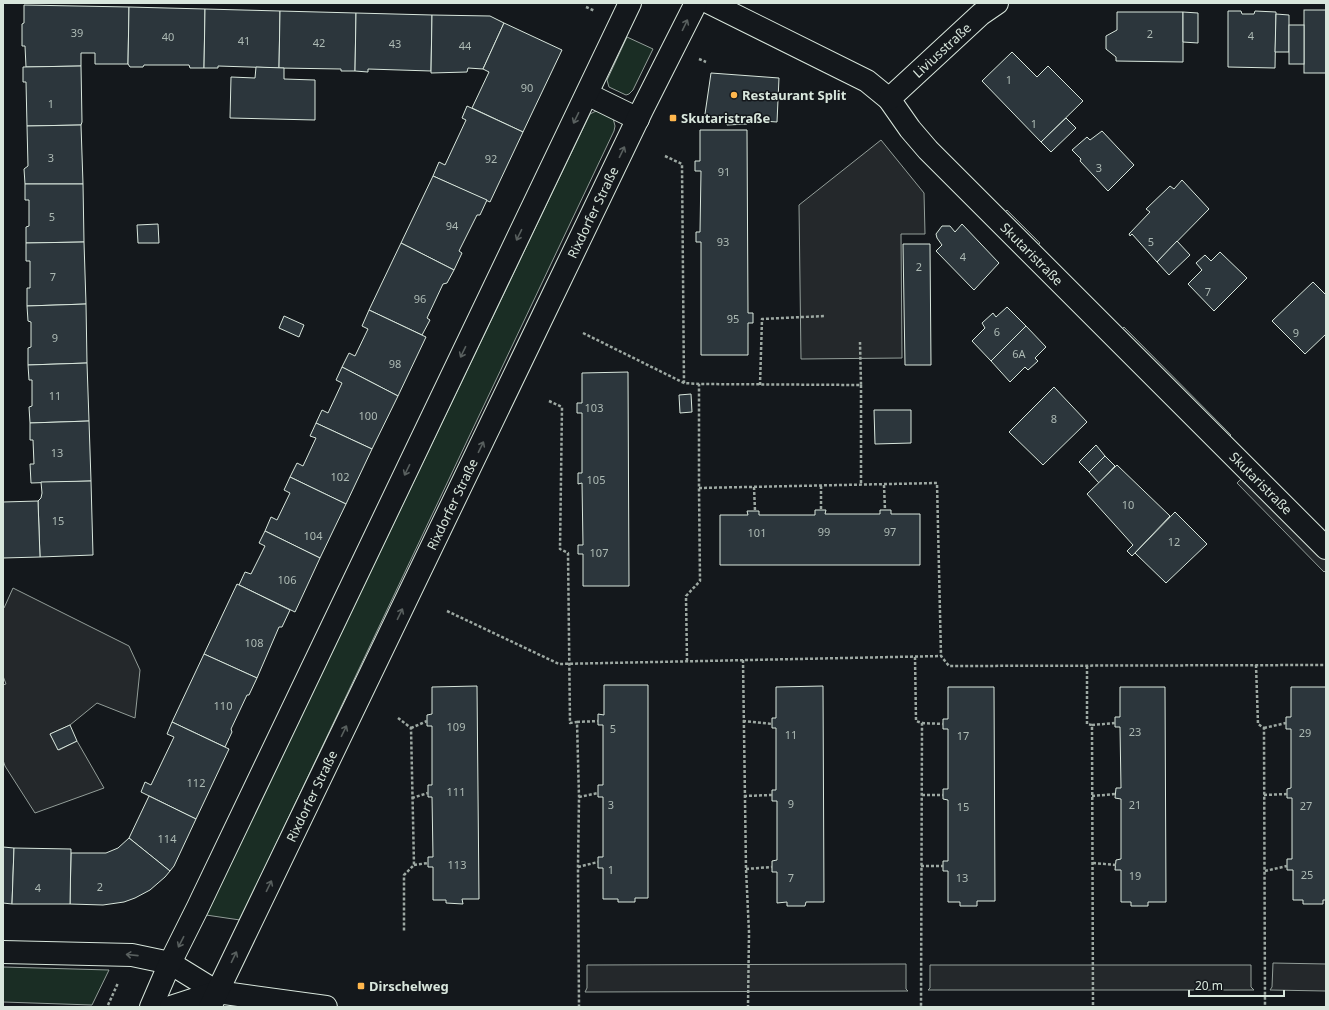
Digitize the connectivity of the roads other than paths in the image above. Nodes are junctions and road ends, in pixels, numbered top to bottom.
1 (630, 3) edge
2 (696, 3) edge
3 (710, 3) edge
4 (997, 3) edge
5 (587, 94) junction
6 (889, 100) junction
7 (638, 119) junction
8 (1326, 548) edge
9 (3, 952) edge
10 (170, 963) junction
11 (214, 1000) edge
12 (151, 1007) edge
13 (171, 1007) edge
14 (326, 1007) edge

1 - 5 street
7 -> 2 street, Rixdorfer Straße
3 - 6 street, Skutaristraße
4 - 6 street, Liviusstraße
5 - 7 street
5 -> 10 street
6 - 8 street, Skutaristraße
11 -> 7 street, Rixdorfer Straße
10 -> 9 street
10 - 11 street
10 - 12 street
11 - 13 street
11 - 14 street

